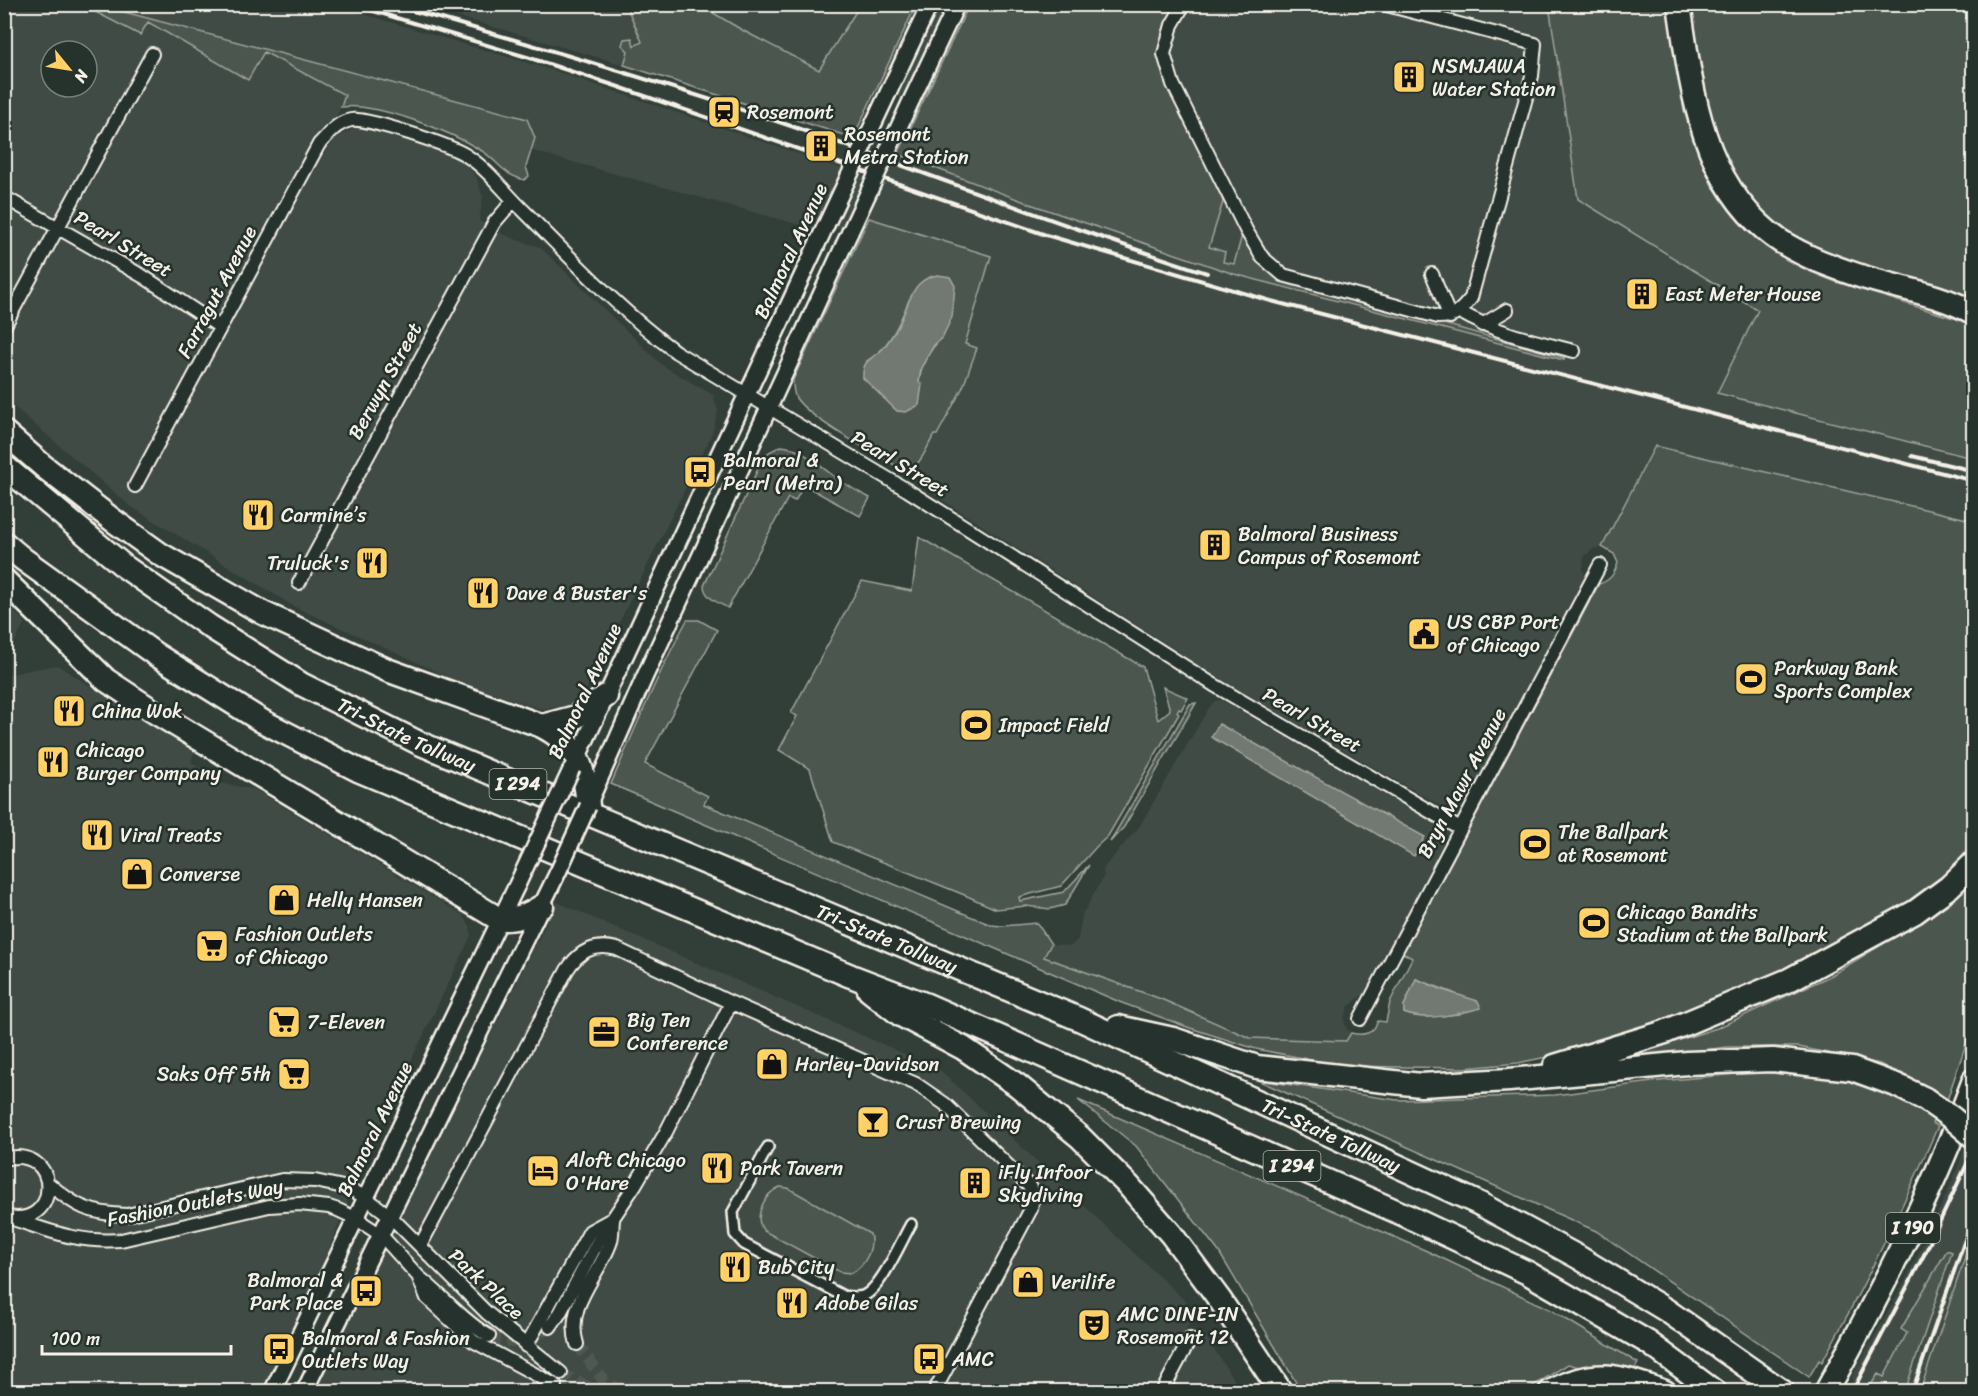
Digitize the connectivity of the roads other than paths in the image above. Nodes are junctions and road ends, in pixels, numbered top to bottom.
1 (930, 4) edge
2 (957, 4) edge
3 (1184, 4) edge
4 (1383, 4) edge
5 (1679, 4) edge
6 (152, 54) dead end
7 (342, 123) joint
8 (4, 197) edge
9 (513, 201) junction
10 (57, 227) junction
11 (1432, 274) dead end
12 (1507, 310) dead end
13 (1974, 314) edge
14 (1455, 315) junction
15 (1482, 325) junction
16 (4, 327) edge
17 (220, 327) junction
18 (1574, 351) dead end
19 (748, 396) junction
20 (769, 409) junction
21 (4, 432) edge
22 (4, 466) edge
23 (135, 486) dead end
24 (4, 543) edge
25 (1600, 565) dead end
26 (4, 580) edge
27 (299, 584) dead end
28 (606, 696) junction
29 (542, 726) junction
30 (583, 769) junction
31 (588, 806) joint
32 (1460, 829) junction
33 (1974, 863) edge
34 (544, 902) junction
35 (500, 919) junction
36 (851, 976) junction
37 (728, 1001) junction
38 (1079, 1019) junction
39 (1360, 1019) dead end
40 (1509, 1080) junction
41 (1974, 1080) edge
42 (1974, 1137) edge
43 (768, 1147) dead end
44 (7, 1156) edge
45 (48, 1183) junction
46 (365, 1197) junction
47 (390, 1216) junction
48 (9, 1217) edge
49 (355, 1218) junction
50 (613, 1219) junction
51 (911, 1224) dead end
52 (381, 1235) junction
53 (420, 1246) junction
54 (418, 1276) junction
55 (550, 1327) tunnel mouth
56 (489, 1336) tunnel mouth
57 (1190, 1339) dead end
58 (577, 1344) tunnel mouth
59 (526, 1346) junction
60 (561, 1373) tunnel mouth
61 (555, 1385) tunnel mouth
62 (272, 1392) edge
63 (304, 1392) edge
64 (934, 1392) edge
65 (1162, 1392) edge
66 (1281, 1392) edge
67 (1550, 1392) edge
68 (1665, 1392) edge
69 (1714, 1392) edge
70 (1783, 1392) edge
71 (1826, 1392) edge

1 - 19 street, Balmoral Avenue, bridge
2 - 20 street, Balmoral Avenue, bridge
3 - 14 street
4 - 14 street
5 - 13 highway
6 - 10 street
7 - 9 street, Pearl Street
7 - 17 street, Farragut Avenue
8 - 10 street, Pearl Street
9 - 19 street, Pearl Street
9 - 27 street, Berwyn Street
10 - 16 street
10 - 17 street, Pearl Street
11 - 14 street
12 - 15 street
14 - 15 street
15 - 18 street
17 - 23 street, Farragut Avenue
19 - 20 street, Pearl Street
19 - 28 street, Balmoral Avenue
20 - 30 street, Balmoral Avenue
20 - 32 street, Pearl Street
21 - 29 highway
22 - 38 highway, Tri-State Tollway / I 294
24 - 36 highway, I 294
25 - 32 street, Bryn Mawr Avenue
26 - 35 highway
28 - 29 highway
28 - 30 street, Balmoral Avenue
29 - 30 highway
30 - 31 highway
30 - 35 street, Balmoral Avenue, bridge
31 - 34 street, bridge
32 - 39 street, Bryn Mawr Avenue
33 - 40 highway
34 - 35 highway
34 - 47 street
35 - 46 street, Balmoral Avenue
36 - 66 highway
36 - 69 highway, I 294
37 - 50 street
37 - 53 street
37 - 64 street
38 - 40 highway
38 - 70 highway, Tri-State Tollway / I 294
40 - 42 highway, bridge
41 - 71 highway, I 190
43 - 51 street
44 - 45 street, Fashion Outlets Way
45 - 46 street, Fashion Outlets Way
45 - 48 street
46 - 47 street, Fashion Outlets Way
46 - 49 street, Balmoral Avenue
47 - 52 street
47 - 53 street, Park Place
48 - 49 street, Fashion Outlets Way
49 - 52 street, Fashion Outlets Way
49 - 62 street, Balmoral Avenue
50 - 55 street
50 - 58 street
50 - 59 street
52 - 54 street
52 - 63 street
53 - 59 street, Park Place
54 - 56 street
54 - 61 street
57 - 65 street
59 - 60 street, Park Place
67 - 68 highway

